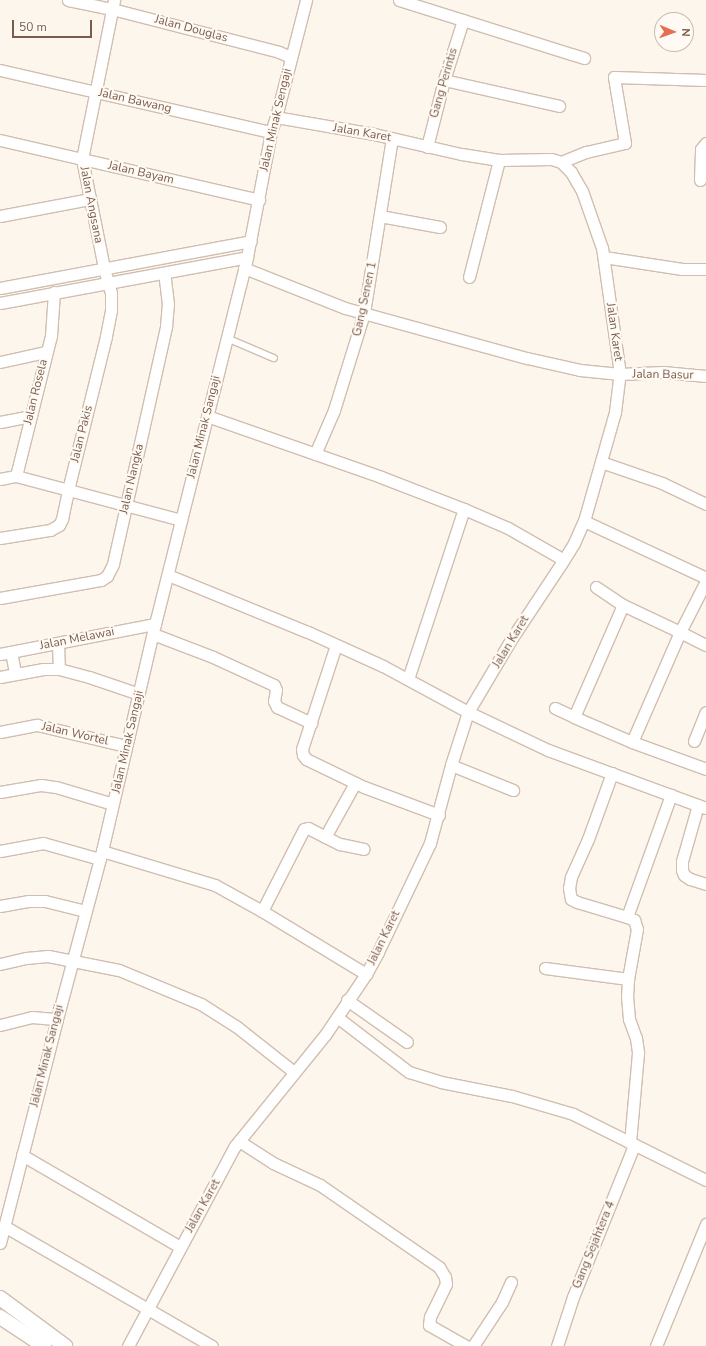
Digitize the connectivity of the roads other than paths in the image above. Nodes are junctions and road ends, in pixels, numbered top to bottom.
1 (68, 0) edge
2 (306, 0) edge
3 (398, 0) edge
4 (113, 4) edge
5 (463, 20) junction
6 (291, 57) junction
7 (584, 58) dead end
8 (0, 70) edge
9 (444, 80) junction
10 (706, 80) edge
11 (96, 92) junction
12 (559, 106) dead end
13 (276, 117) junction
14 (270, 132) junction
15 (392, 138) junction
16 (0, 140) edge
17 (706, 143) edge
18 (427, 147) junction
19 (82, 159) junction
20 (499, 160) junction
21 (561, 162) junction
22 (700, 180) dead end
23 (90, 199) junction
24 (259, 200) junction
25 (0, 216) edge
26 (380, 216) junction
27 (440, 227) dead end
28 (251, 241) junction
29 (247, 257) junction
30 (604, 257) junction
31 (104, 268) junction
32 (244, 268) junction
33 (706, 269) edge
34 (164, 273) junction
35 (469, 277) dead end
36 (109, 284) junction
37 (0, 288) edge
38 (54, 292) junction
39 (0, 303) edge
40 (364, 313) junction
41 (227, 338) junction
42 (46, 352) junction
43 (274, 358) dead end
44 (0, 362) edge
45 (620, 374) junction
46 (706, 376) edge
47 (30, 416) junction
48 (207, 416) junction
49 (0, 422) edge
50 (315, 454) junction
51 (601, 462) junction
52 (16, 476) junction
53 (0, 479) edge
54 (68, 490) junction
55 (706, 504) edge
56 (126, 506) junction
57 (464, 509) junction
58 (181, 520) junction
59 (584, 521) junction
60 (0, 538) edge
61 (564, 560) junction
62 (168, 575) junction
63 (706, 579) edge
64 (596, 587) dead end
65 (0, 598) edge
66 (623, 605) junction
67 (154, 629) junction
68 (680, 632) junction
69 (58, 643) junction
70 (336, 645) junction
71 (706, 645) edge
72 (11, 652) junction
73 (0, 654) edge
74 (58, 669) junction
75 (15, 673) junction
76 (0, 677) edge
77 (408, 679) junction
78 (139, 694) junction
79 (555, 708) dead end
80 (468, 712) junction
81 (706, 712) edge
82 (574, 717) junction
83 (312, 723) junction
84 (0, 732) edge
85 (694, 741) dead end
86 (632, 742) junction
87 (126, 746) junction
88 (451, 765) junction
89 (706, 769) edge
90 (612, 773) junction
91 (355, 783) junction
92 (513, 790) dead end
93 (0, 792) edge
94 (672, 795) junction
95 (113, 804) junction
96 (702, 807) edge
97 (439, 815) junction
98 (325, 837) junction
99 (363, 849) dead end
100 (0, 851) edge
101 (101, 855) junction
102 (706, 884) edge
103 (0, 906) edge
104 (85, 911) junction
105 (262, 911) junction
106 (627, 917) junction
107 (72, 961) junction
108 (0, 964) edge
109 (545, 968) dead end
110 (366, 974) junction
111 (628, 979) junction
112 (347, 1000) junction
113 (337, 1017) junction
114 (57, 1019) junction
115 (0, 1025) edge
116 (407, 1042) dead end
117 (294, 1072) junction
118 (239, 1141) junction
119 (632, 1144) junction
120 (22, 1155) junction
121 (706, 1180) edge
122 (706, 1224) edge
123 (4, 1226) junction
124 (0, 1243) edge
125 (180, 1247) junction
126 (511, 1282) dead end
127 (0, 1298) edge
128 (148, 1308) junction
129 (0, 1316) edge
130 (44, 1346) edge
131 (65, 1346) edge
132 (128, 1346) edge
133 (212, 1346) edge
134 (466, 1346) edge
135 (473, 1346) edge
136 (557, 1346) edge
137 (656, 1346) edge

1 - 4 street, Jalan Douglas
2 - 6 street, Jalan Minak Sengaji
3 - 5 street
4 - 6 street, Jalan Douglas
4 - 11 street, Jalan Angsana
5 - 7 street
5 - 9 street, Gang Perintis
6 - 13 street, Jalan Minak Sengaji
8 - 11 street, Jalan Bawang
9 - 12 street
9 - 18 street, Gang Perintis
10 - 21 street
11 - 14 street, Jalan Bawang
11 - 19 street, Jalan Angsana
13 - 14 street, Jalan Minak Sengaji
13 - 15 street, Jalan Karet
14 - 24 street, Jalan Minak Sengaji
15 - 18 street, Jalan Karet
15 - 26 street, Gang Senen 1
16 - 19 street, Jalan Bayam
17 - 22 street
18 - 20 street, Jalan Karet
19 - 23 street, Jalan Angsana
19 - 24 street, Jalan Bayam
20 - 21 street, Jalan Karet
20 - 35 street
21 - 30 street, Jalan Karet
23 - 25 street
23 - 31 street, Jalan Angsana
24 - 28 street, Jalan Minak Sengaji
26 - 27 street
26 - 40 street, Gang Senen 1
28 - 29 street, Jalan Minak Sangaji
28 - 31 street
29 - 32 street, Jalan Minak Sangaji
29 - 34 street
30 - 33 street
30 - 45 street, Jalan Karet
31 - 36 street, Jalan Angsana
31 - 37 street
32 - 40 street, Jalan Basur
32 - 41 street, Jalan Minak Sangaji
34 - 36 street
34 - 56 street, Jalan Nangka
36 - 38 street
36 - 54 street, Jalan Pakis
38 - 39 street
38 - 42 street, Jalan Rosela
40 - 45 street, Jalan Basur
40 - 50 street, Gang Senen 1
41 - 43 lane
41 - 48 street, Jalan Minak Sangaji
42 - 44 street
42 - 47 street, Jalan Rosela
45 - 46 street, Jalan Basur
45 - 51 street, Jalan Karet
47 - 49 street
47 - 52 street, Jalan Rosela
48 - 50 street
48 - 58 street, Jalan Minak Sangaji
50 - 57 street
51 - 55 street
51 - 59 street, Jalan Karet
52 - 53 street
52 - 54 street
54 - 56 street
54 - 60 street, Jalan Pakis
56 - 58 street
56 - 65 street, Jalan Nangka
57 - 61 street
57 - 77 street
58 - 62 street, Jalan Minak Sangaji
59 - 61 street, Jalan Karet
59 - 63 street
61 - 80 street, Jalan Karet
62 - 67 street, Jalan Minak Sangaji
62 - 70 street
63 - 68 street
64 - 66 street
66 - 68 street
66 - 82 street
67 - 69 street, Jalan Melawai
67 - 78 street, Jalan Minak Sangaji
67 - 83 street
68 - 71 street
68 - 86 street
69 - 72 street, Jalan Melawai
69 - 74 street
70 - 77 street
70 - 83 street
72 - 73 street, Jalan Melawai
72 - 75 street
74 - 75 street, Jalan Melawai
74 - 78 street, Jalan Melawai
75 - 76 street, Jalan Melawai
77 - 80 street
78 - 87 street, Jalan Minak Sangaji
79 - 82 street
80 - 88 street, Jalan Karet
80 - 90 street
81 - 85 street
82 - 86 street
83 - 91 street
84 - 87 street, Jalan Wortel
86 - 89 street
87 - 95 street, Jalan Minak Sangaji
88 - 92 street
88 - 97 street, Jalan Karet
90 - 94 street
90 - 106 street
91 - 97 street
91 - 98 street
93 - 95 street
94 - 96 street
94 - 106 street
95 - 101 street, Jalan Minak Sangaji
96 - 102 street
97 - 110 street, Jalan Karet
98 - 99 street
98 - 105 street
100 - 101 street
101 - 104 street, Jalan Minak Sangaji
101 - 105 street
103 - 104 street
104 - 107 street, Jalan Minak Sangaji
105 - 110 street
106 - 111 street, Gang Sejahtera 4
107 - 108 street
107 - 114 street, Jalan Minak Sangaji
107 - 117 street
109 - 111 street
110 - 112 street, Jalan Karet
111 - 119 street, Gang Sejahtera 4
112 - 113 street, Jalan Karet
112 - 116 street
113 - 117 street, Jalan Karet
113 - 119 street
114 - 115 street
114 - 120 street, Jalan Minak Sangaji
117 - 118 street, Jalan Karet
118 - 125 street, Jalan Karet
118 - 134 street
119 - 121 street
119 - 136 street, Gang Sejahtera 4
120 - 123 street, Jalan Minak Sangaji
120 - 125 street
122 - 137 street
123 - 124 street, Jalan Minak Sangaji
123 - 128 street
125 - 128 street, Jalan Karet
126 - 135 street
127 - 131 street
128 - 132 street, Jalan Karet
128 - 133 street
129 - 130 street

